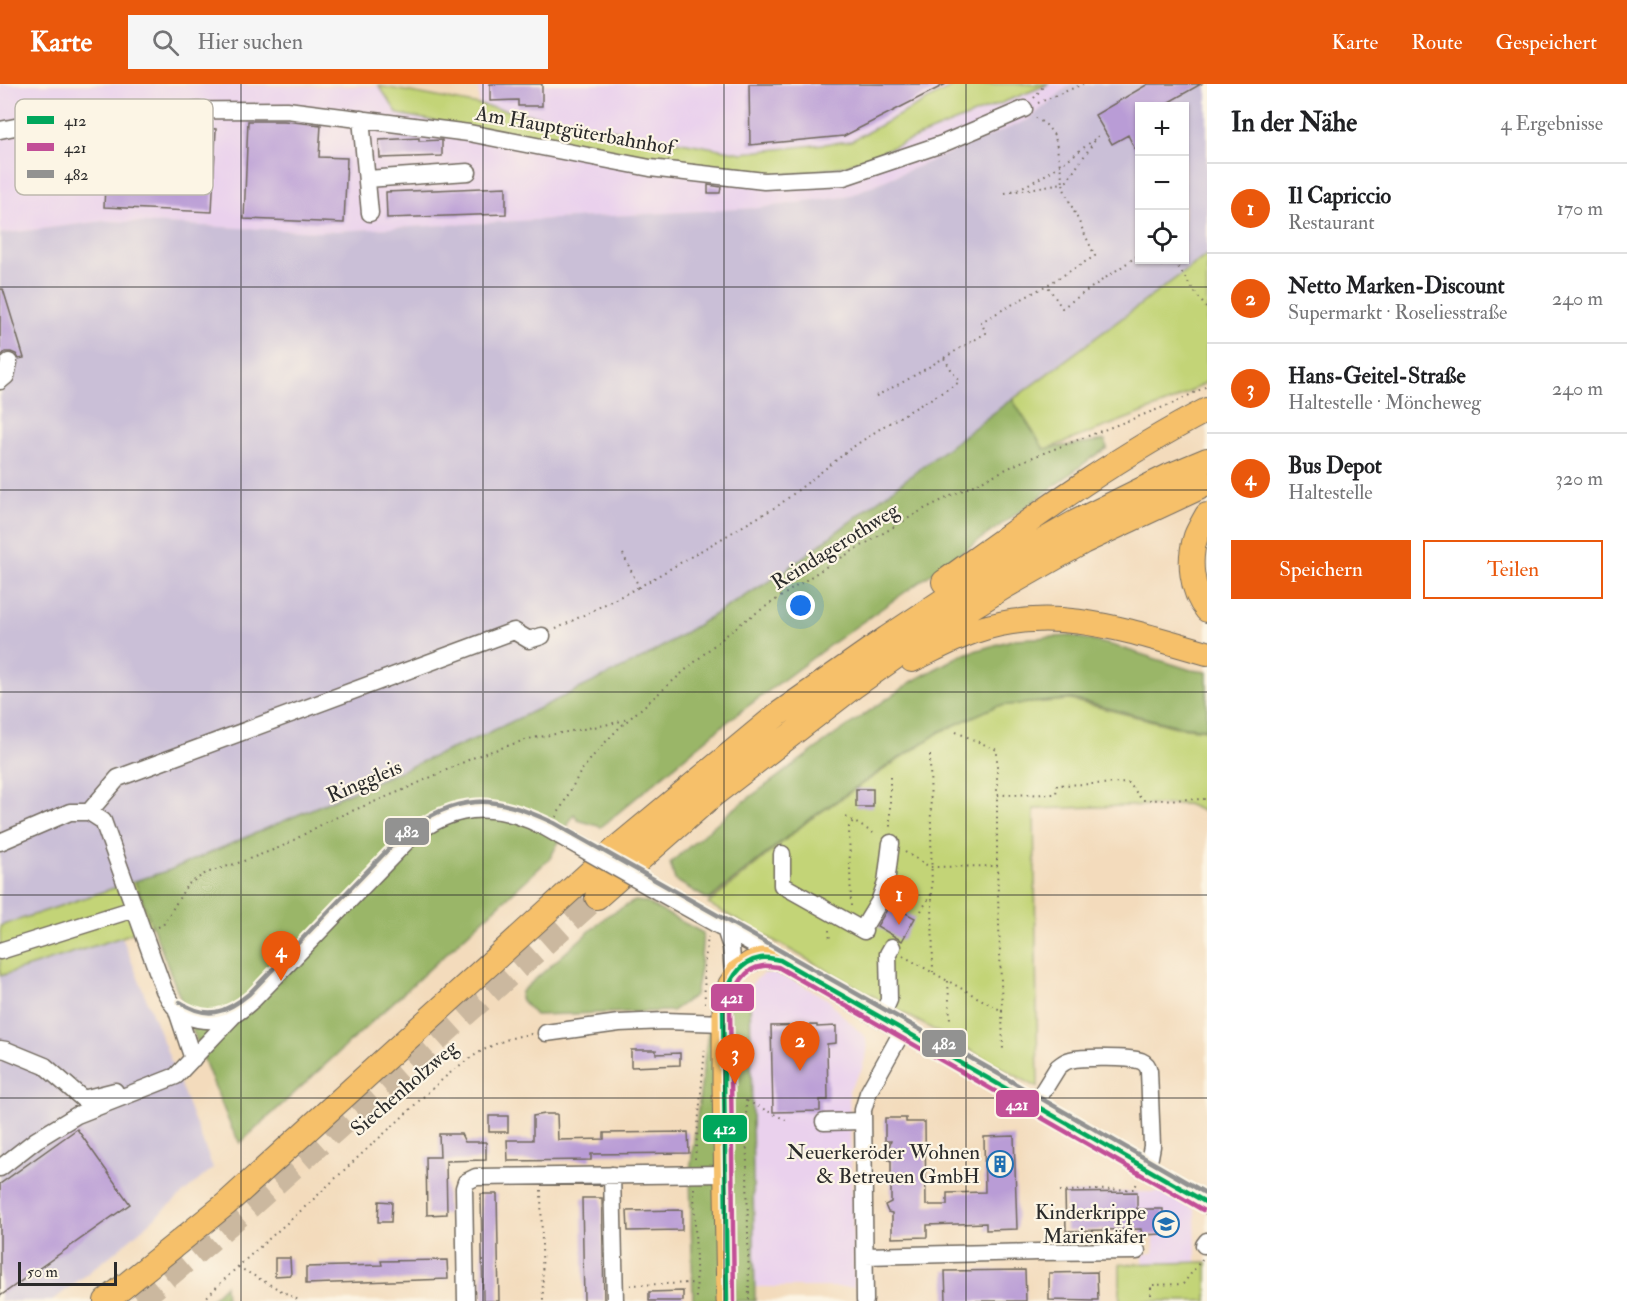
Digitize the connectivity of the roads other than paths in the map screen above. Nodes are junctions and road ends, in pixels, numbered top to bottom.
1 (1024, 109) road end
2 (213, 110) edge
3 (360, 119) junction
4 (15, 127) edge
5 (0, 130) edge
6 (468, 172) dead end
7 (367, 179) junction
8 (370, 213) dead end
9 (9, 362) dead end
10 (0, 381) edge
11 (1207, 410) edge
12 (1207, 460) edge
13 (1207, 484) edge
14 (1207, 515) edge
15 (1207, 610) edge
16 (542, 636) road end
17 (1207, 653) edge
18 (853, 687) junction
19 (777, 716) junction
20 (89, 812) junction
21 (0, 842) edge
22 (891, 843) road end
23 (782, 854) dead end
24 (597, 897) tunnel mouth
25 (134, 909) junction
26 (725, 929) junction
27 (891, 948) road end
28 (0, 951) edge
29 (780, 960) junction
30 (733, 975) junction
31 (176, 1008) junction
32 (234, 1014) junction
33 (881, 1018) junction
34 (714, 1023) junction
35 (903, 1030) junction
36 (546, 1033) road end
37 (0, 1049) edge
38 (193, 1059) junction
39 (151, 1086) junction
40 (1035, 1104) junction
41 (862, 1121) junction
42 (824, 1122) dead end
43 (0, 1168) edge
44 (1146, 1168) junction
45 (725, 1174) junction
46 (612, 1176) junction
47 (1207, 1203) edge
48 (1137, 1251) dead end
49 (865, 1256) junction
50 (615, 1293) edge
51 (106, 1301) edge
52 (466, 1301) edge
53 (727, 1301) edge
54 (865, 1301) edge

1 - 3 street, Am Hauptgüterbahnhof
2 - 3 street, Am Hauptgüterbahnhof
3 - 7 street
4 - 5 street, Am Hauptgüterbahnhof
6 - 7 street
7 - 8 street
9 - 10 street
11 - 19 highway
12 - 19 highway
13 - 18 highway
14 - 15 highway
16 - 20 street
17 - 18 highway
18 - 24 highway
19 - 51 highway
20 - 21 street
20 - 25 street
22 - 23 street
25 - 28 street
25 - 31 street
26 - 29 street
26 - 30 street
26 - 32 street, bridge
27 - 33 street
29 - 30 main road
29 - 33 main road
30 - 34 main road
31 - 32 street
31 - 38 street
32 - 38 street
33 - 35 main road
34 - 36 street
34 - 45 main road
35 - 40 main road
35 - 41 street
37 - 39 street
38 - 39 street
39 - 43 street
40 - 44 main road
40 - 44 street
41 - 42 street
41 - 49 street
44 - 47 main road
45 - 46 street
45 - 53 main road
46 - 50 street
46 - 52 street
48 - 49 street
49 - 54 street

